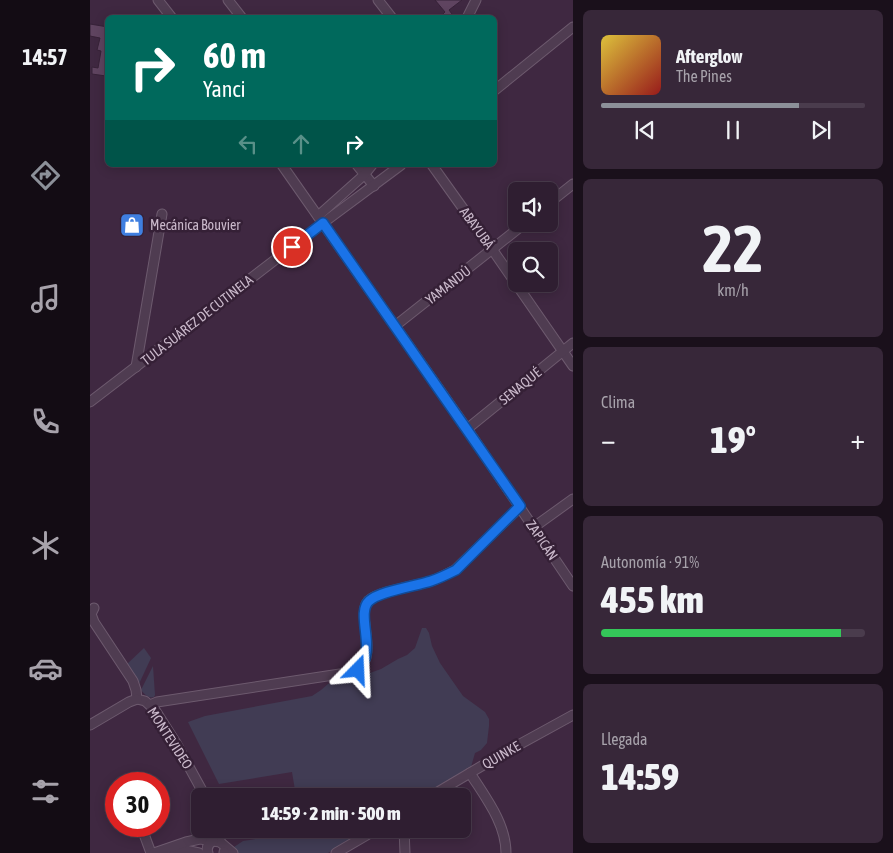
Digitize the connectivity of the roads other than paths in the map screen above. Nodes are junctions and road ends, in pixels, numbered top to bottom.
1 (158, 0) edge
2 (228, 0) edge
3 (378, 0) edge
4 (476, 0) edge
5 (170, 15) edge
6 (240, 15) edge
7 (390, 15) edge
8 (468, 15) edge
9 (573, 26) edge
10 (497, 88) edge
11 (283, 167) edge
12 (358, 167) edge
13 (370, 167) edge
14 (398, 167) edge
15 (433, 167) edge
16 (364, 175) junction
17 (573, 184) edge
18 (374, 186) junction
19 (558, 196) edge
20 (162, 214) dead end
21 (320, 220) junction
22 (514, 232) edge
23 (492, 249) junction
24 (395, 326) junction
25 (573, 343) edge
26 (562, 351) junction
27 (573, 366) edge
28 (136, 367) junction
29 (90, 402) edge
30 (467, 429) junction
31 (573, 499) edge
32 (520, 506) junction
33 (534, 527) junction
34 (573, 586) edge
35 (94, 608) dead end
36 (138, 699) junction
37 (150, 705) junction
38 (573, 716) edge
39 (90, 725) edge
40 (470, 772) junction
41 (201, 788) edge
42 (444, 788) edge
43 (147, 837) edge
44 (362, 838) edge
45 (404, 838) edge
46 (223, 848) edge
47 (156, 852) edge
48 (199, 853) edge
49 (208, 853) edge
50 (336, 853) edge
51 (405, 853) edge
52 (506, 853) edge

1 - 5 street
2 - 6 street
3 - 7 street
4 - 8 street
9 - 10 street
11 - 21 street, ZAPICÁN
12 - 16 street
13 - 16 street
14 - 18 street, TULA SUÁREZ DE CUTINELA
15 - 23 street, ABAYUBÁ
16 - 18 street
16 - 21 street
17 - 19 street
18 - 21 street, TULA SUÁREZ DE CUTINELA
20 - 28 street
21 - 24 street, ZAPICÁN
21 - 28 street, TULA SUÁREZ DE CUTINELA
22 - 23 street, YAMANDÚ
23 - 24 street, YAMANDÚ
23 - 26 street, ABAYUBÁ
24 - 30 street, ZAPICÁN
25 - 26 street, SENAQUÉ
26 - 27 street, ABAYUBÁ
26 - 30 street, SENAQUÉ
28 - 29 street, TULA SUÁREZ DE CUTINELA
30 - 32 street, ZAPICÁN
31 - 33 street
32 - 33 street, ZAPICÁN
32 - 37 street
33 - 34 street, ZAPICÁN
35 - 36 street, MONTEVIDEO
36 - 37 street, MONTEVIDEO
36 - 39 street
37 - 41 street, MONTEVIDEO
38 - 40 street, QUINKE
40 - 42 street, QUINKE
40 - 52 street
43 - 47 street
44 - 50 street
45 - 51 street
46 - 47 street
46 - 49 street
47 - 48 street

